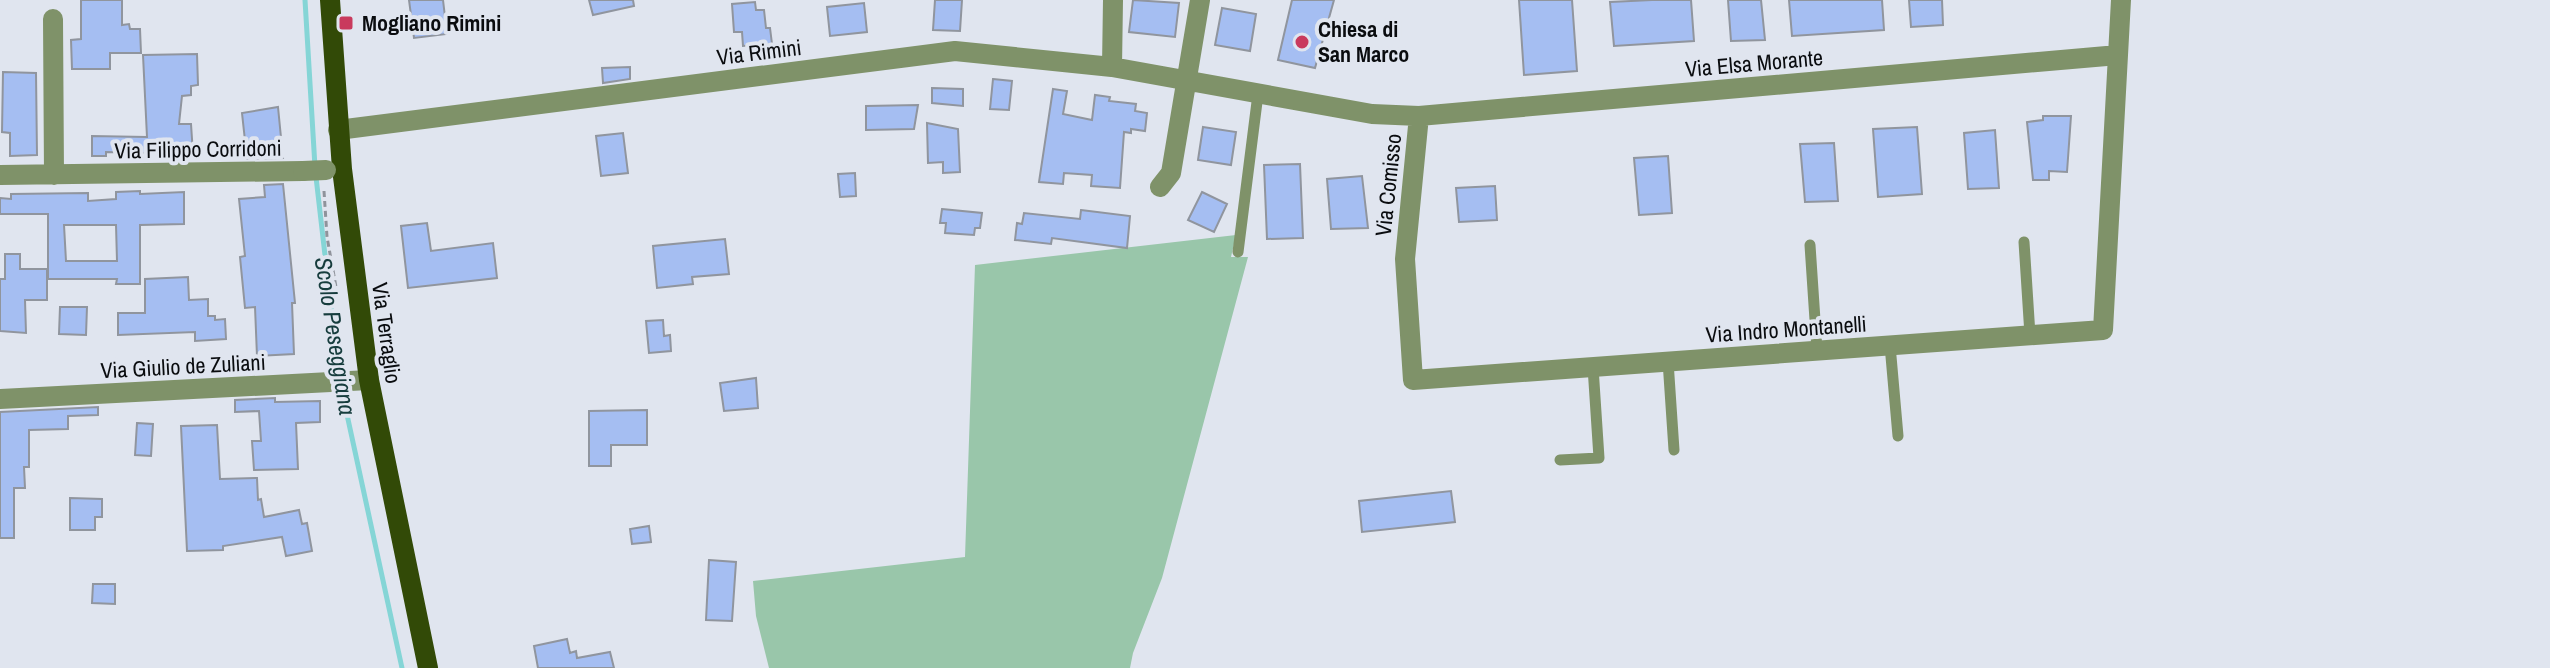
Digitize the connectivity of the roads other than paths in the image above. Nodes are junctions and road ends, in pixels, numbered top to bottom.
1 (330, 0) edge
2 (1113, 0) edge
3 (1200, 0) edge
4 (2121, 0) edge
5 (53, 19) dead end
6 (2118, 55) junction
7 (1112, 67) junction
8 (1186, 81) junction
9 (1258, 94) junction
10 (1393, 116) joint
11 (1419, 116) junction
12 (338, 130) junction
13 (334, 170) junction
14 (0, 175) edge
15 (54, 175) junction
16 (1160, 187) dead end
17 (2024, 242) dead end
18 (1810, 245) dead end
19 (1238, 252) dead end
20 (1405, 259) joint
21 (2030, 335) junction
22 (1890, 345) junction
23 (1817, 350) junction
24 (1668, 361) junction
25 (1593, 367) junction
26 (361, 381) junction
27 (0, 399) edge
28 (1898, 436) dead end
29 (1674, 450) dead end
30 (1560, 460) dead end
31 (428, 668) edge

1 - 12 main road, Via Terraglio
2 - 7 street
3 - 8 street
4 - 6 street
5 - 15 street
6 - 11 street, Via Elsa Morante
6 - 21 street, Via Indro Montanelli
7 - 8 street, Via Rimini
7 - 12 street, Via Rimini
8 - 9 street, Via Rimini
8 - 16 street
9 - 10 street, Via Rimini
9 - 19 lane
10 - 11 street, Via Elsa Morante
11 - 20 street, Via Comisso
12 - 13 main road, Via Terraglio
13 - 15 street, Via Filippo Corridoni, bridge
13 - 26 main road, Via Terraglio
14 - 15 street, Via Filippo Corridoni
17 - 21 lane
18 - 23 lane
20 - 25 street, Via Indro Montanelli
21 - 22 street, Via Indro Montanelli
22 - 23 street, Via Indro Montanelli
22 - 28 lane
23 - 24 street, Via Indro Montanelli
24 - 25 street, Via Indro Montanelli
24 - 29 lane
25 - 30 lane
26 - 27 street, Via Giulio de Zuliani
26 - 31 main road, Via Terraglio

